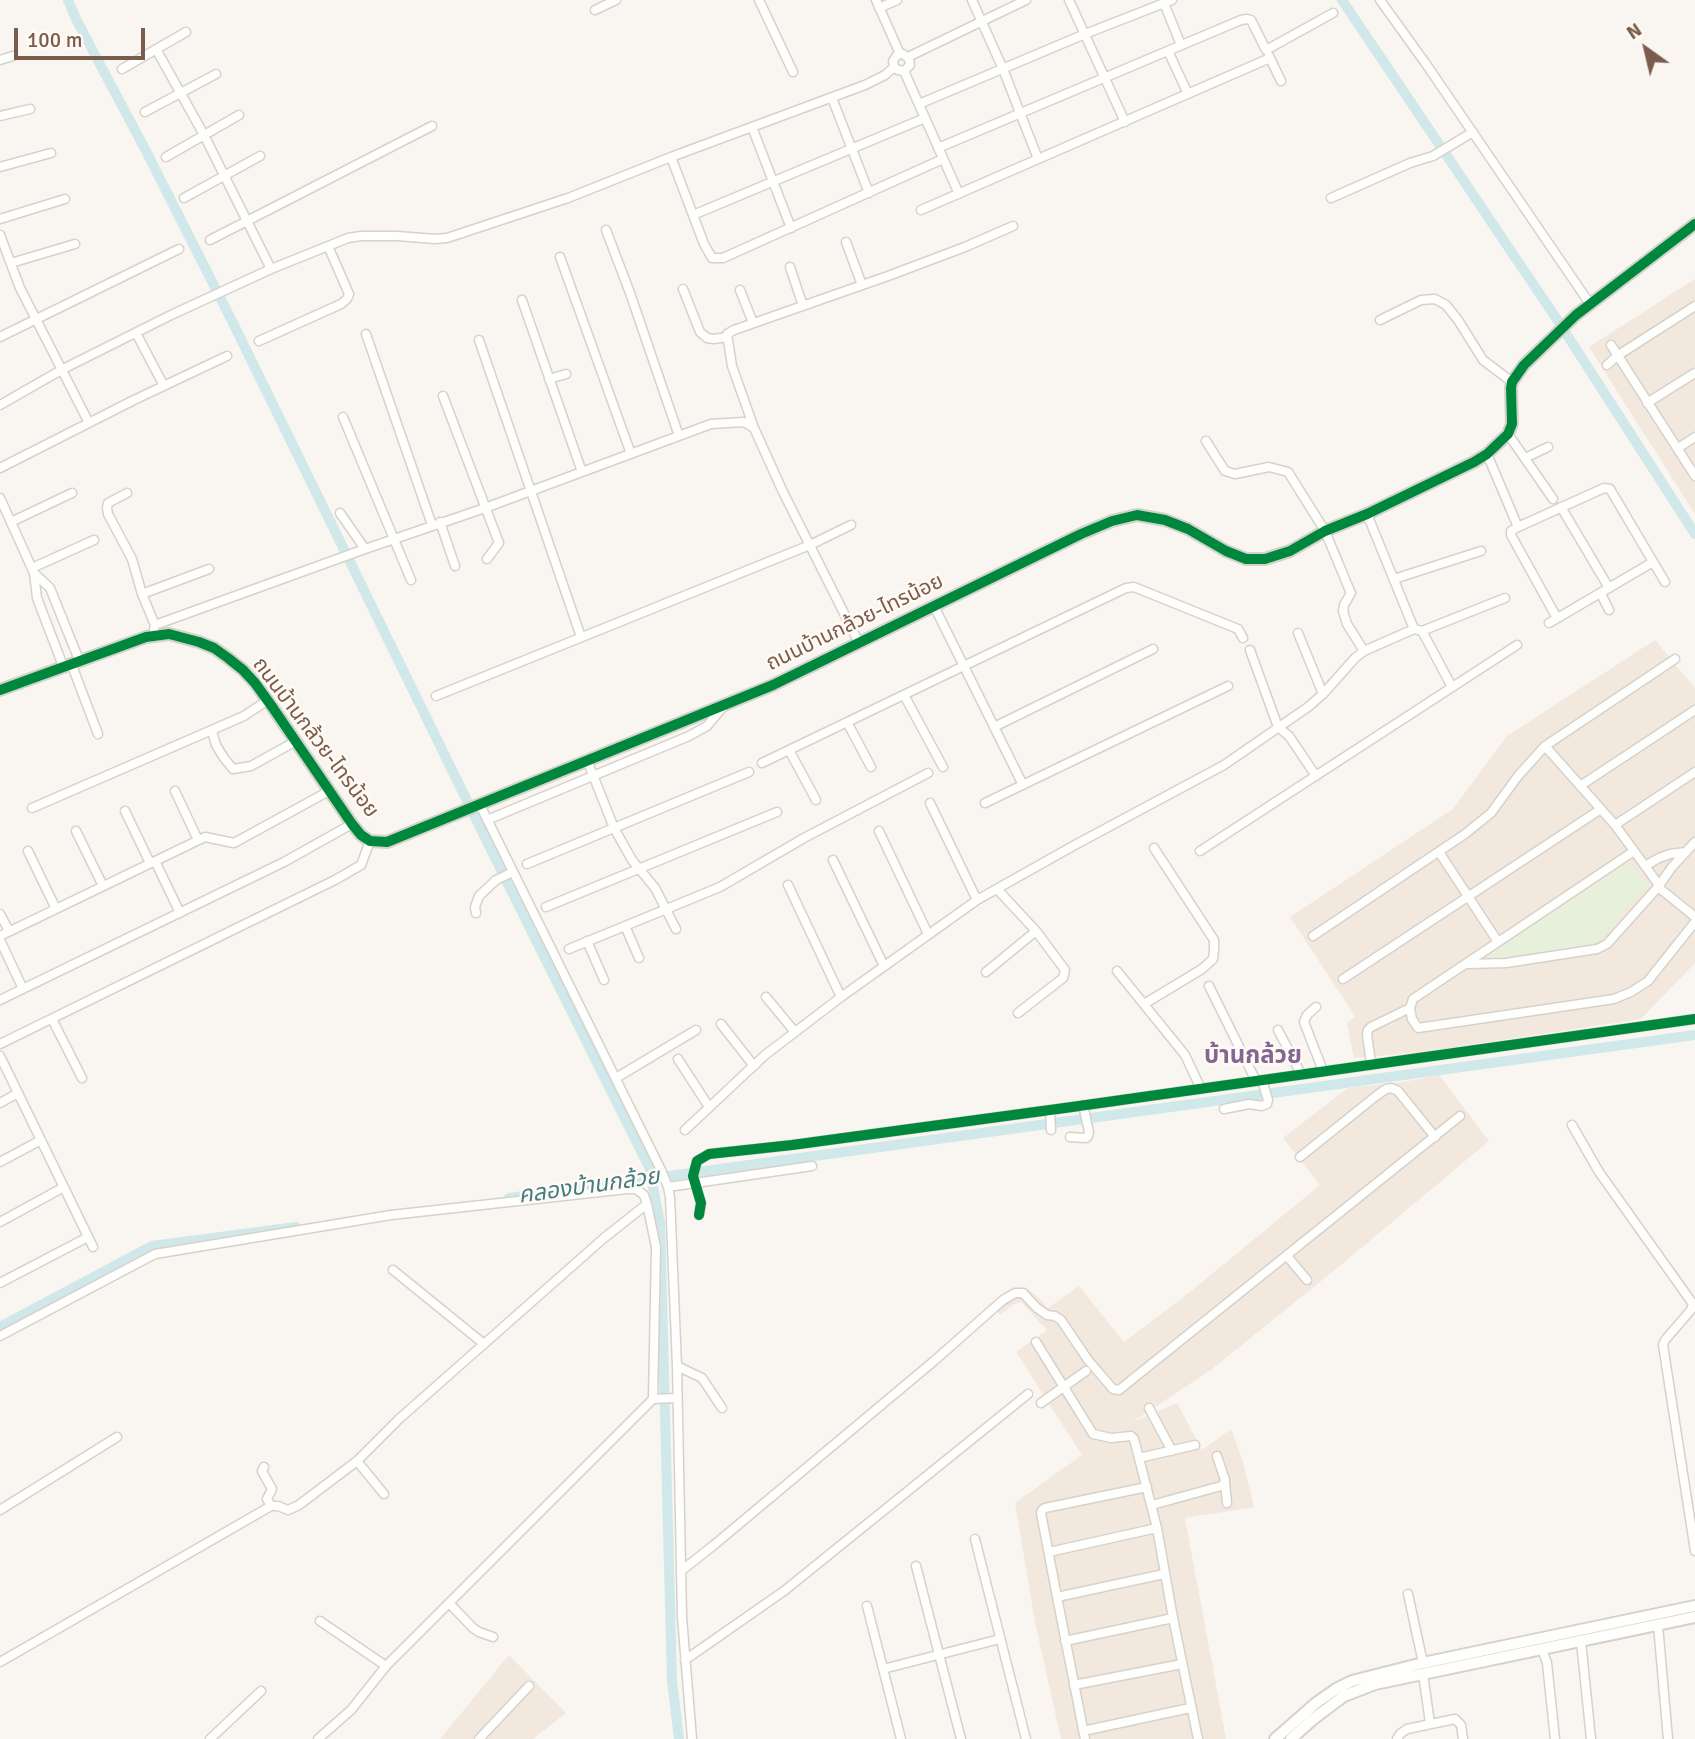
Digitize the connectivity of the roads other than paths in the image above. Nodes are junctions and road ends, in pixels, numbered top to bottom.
1 (616, 0) edge
2 (759, 0) edge
3 (897, 0) edge
4 (972, 0) edge
5 (1026, 0) edge
6 (1069, 0) edge
7 (1380, 0) edge
8 (1168, 2) edge
9 (878, 4) edge
10 (596, 10) dead end
11 (1333, 13) dead end
12 (982, 21) junction
13 (186, 32) dead end
14 (1085, 34) junction
15 (1181, 45) junction
16 (156, 49) junction
17 (1168, 51) junction
18 (1268, 54) junction
19 (904, 55) junction
20 (13, 56) dead end
21 (0, 60) edge
22 (894, 67) junction
23 (122, 69) dead end
24 (1003, 69) junction
25 (904, 71) junction
26 (793, 72) dead end
27 (216, 74) dead end
28 (1104, 77) junction
29 (1281, 81) dead end
30 (182, 92) junction
31 (1188, 94) junction
32 (832, 98) junction
33 (919, 104) junction
34 (30, 109) dead end
35 (145, 112) dead end
36 (1020, 113) junction
37 (239, 115) dead end
38 (0, 116) edge
39 (925, 118) junction
40 (1125, 122) junction
41 (432, 126) dead end
42 (752, 127) junction
43 (1472, 132) junction
44 (204, 135) junction
45 (938, 148) junction
46 (851, 149) junction
47 (51, 153) dead end
48 (260, 156) dead end
49 (166, 157) dead end
50 (671, 157) junction
51 (943, 159) junction
52 (1038, 159) junction
53 (0, 167) edge
54 (224, 176) junction
55 (773, 182) junction
56 (869, 193) junction
57 (958, 194) junction
58 (184, 198) dead end
59 (1331, 198) dead end
60 (65, 199) dead end
61 (922, 210) dead end
62 (693, 215) junction
63 (0, 219) edge
64 (246, 220) junction
65 (1695, 224) edge
66 (1013, 226) dead end
67 (791, 228) junction
68 (606, 230) dead end
69 (0, 234) edge
70 (209, 240) dead end
71 (846, 242) dead end
72 (75, 244) dead end
73 (328, 246) junction
74 (179, 249) dead end
75 (560, 257) dead end
76 (11, 263) junction
77 (790, 267) dead end
78 (271, 269) junction
79 (862, 285) junction
80 (683, 289) dead end
81 (740, 290) dead end
82 (522, 300) dead end
83 (1590, 304) junction
84 (803, 306) junction
85 (1695, 306) edge
86 (36, 318) junction
87 (1380, 320) dead end
88 (753, 323) junction
89 (136, 333) junction
90 (366, 334) dead end
91 (0, 337) edge
92 (727, 337) junction
93 (479, 340) dead end
94 (259, 341) dead end
95 (1611, 345) dead end
96 (227, 356) dead end
97 (1617, 356) junction
98 (1607, 365) dead end
99 (63, 369) junction
100 (1695, 373) edge
101 (566, 374) dead end
102 (549, 379) junction
103 (1512, 382) junction
104 (164, 386) junction
105 (443, 396) dead end
106 (1647, 403) junction
107 (0, 405) edge
108 (343, 417) dead end
109 (89, 423) junction
110 (754, 428) junction
111 (1508, 434) junction
112 (679, 436) junction
113 (1695, 437) edge
114 (1206, 441) dead end
115 (1548, 447) dead end
116 (1678, 448) junction
117 (631, 454) junction
118 (1487, 454) junction
119 (1525, 458) junction
120 (0, 468) edge
121 (582, 472) junction
122 (1695, 476) edge
123 (531, 491) junction
124 (127, 492) dead end
125 (72, 494) dead end
126 (0, 498) edge
127 (1553, 499) dead end
128 (485, 508) junction
129 (1561, 508) junction
130 (340, 513) dead end
131 (1367, 514) junction
132 (10, 522) junction
133 (436, 524) junction
134 (851, 525) dead end
135 (1518, 527) junction
136 (1325, 531) junction
137 (393, 539) junction
138 (94, 540) dead end
139 (810, 545) junction
140 (365, 549) junction
141 (1481, 551) dead end
142 (487, 559) dead end
143 (1653, 562) junction
144 (455, 566) dead end
145 (209, 569) dead end
146 (33, 571) junction
147 (1394, 579) junction
148 (411, 580) dead end
149 (1665, 582) dead end
150 (1609, 588) junction
151 (142, 594) junction
152 (1601, 594) junction
153 (1505, 598) dead end
154 (934, 606) junction
155 (1609, 610) dead end
156 (154, 630) junction
157 (1418, 630) junction
158 (1298, 633) dead end
159 (582, 638) junction
160 (1244, 638) dead end
161 (859, 643) junction
162 (1517, 645) dead end
163 (1153, 649) dead end
164 (1250, 650) dead end
165 (1364, 651) junction
166 (1675, 659) dead end
167 (71, 663) junction
168 (964, 666) junction
169 (1228, 686) dead end
170 (1452, 687) junction
171 (0, 690) edge
172 (1323, 694) junction
173 (904, 695) junction
174 (436, 696) dead end
175 (268, 701) junction
176 (724, 706) junction
177 (1695, 710) edge
178 (847, 722) junction
179 (994, 727) junction
180 (1278, 727) junction
181 (212, 731) junction
182 (98, 734) dead end
183 (296, 741) junction
184 (1545, 746) junction
185 (789, 750) junction
186 (587, 760) junction
187 (762, 763) dead end
188 (871, 767) dead end
189 (943, 767) dead end
190 (750, 772) dead end
191 (1695, 772) edge
192 (928, 773) dead end
193 (1316, 776) junction
194 (594, 777) junction
195 (1023, 785) junction
196 (1580, 786) junction
197 (175, 791) dead end
198 (329, 791) junction
199 (816, 800) dead end
200 (930, 803) dead end
201 (985, 803) dead end
202 (479, 806) junction
203 (32, 807) dead end
204 (1601, 809) junction
205 (125, 811) dead end
206 (777, 812) dead end
207 (487, 820) junction
208 (352, 824) junction
209 (1615, 825) junction
210 (614, 828) junction
211 (76, 831) dead end
212 (879, 831) dead end
213 (198, 840) junction
214 (370, 841) junction
215 (1695, 842) edge
216 (1154, 848) dead end
217 (28, 851) dead end
218 (1200, 851) dead end
219 (1634, 851) junction
220 (1439, 852) junction
221 (1686, 852) junction
222 (833, 860) dead end
223 (153, 862) junction
224 (527, 864) dead end
225 (1645, 866) junction
226 (639, 868) junction
227 (511, 872) junction
228 (103, 886) junction
229 (788, 886) dead end
230 (1658, 886) junction
231 (997, 889) junction
232 (1468, 896) junction
233 (977, 900) junction
234 (546, 907) dead end
235 (55, 909) junction
236 (666, 909) junction
237 (180, 913) junction
238 (476, 913) dead end
239 (0, 914) edge
240 (1695, 920) edge
241 (625, 926) junction
242 (676, 929) dead end
243 (1036, 931) junction
244 (928, 934) junction
245 (3, 936) edge
246 (1313, 936) dead end
247 (587, 941) junction
248 (1498, 942) junction
249 (569, 949) dead end
250 (639, 958) dead end
251 (1466, 964) junction
252 (884, 966) junction
253 (1117, 971) dead end
254 (986, 972) dead end
255 (1343, 979) dead end
256 (604, 980) dead end
257 (1209, 986) dead end
258 (23, 989) junction
259 (766, 997) dead end
260 (841, 997) junction
261 (0, 1000) edge
262 (1144, 1004) junction
263 (1316, 1007) dead end
264 (1410, 1008) junction
265 (1018, 1013) dead end
266 (52, 1019) junction
267 (1695, 1019) edge
268 (721, 1024) dead end
269 (696, 1030) dead end
270 (1278, 1031) dead end
271 (795, 1032) junction
272 (0, 1044) edge
273 (0, 1056) edge
274 (678, 1059) dead end
275 (1371, 1064) junction
276 (754, 1066) junction
277 (1323, 1071) junction
278 (1301, 1074) junction
279 (82, 1077) dead end
280 (616, 1078) junction
281 (1261, 1083) junction
282 (1200, 1089) junction
283 (18, 1093) junction
284 (0, 1103) edge
285 (709, 1107) junction
286 (1084, 1107) junction
287 (1224, 1110) dead end
288 (1050, 1111) junction
289 (1460, 1116) dead end
290 (1572, 1125) dead end
291 (1051, 1128) dead end
292 (685, 1130) dead end
293 (1435, 1137) junction
294 (1070, 1138) dead end
295 (41, 1140) junction
296 (1300, 1157) dead end
297 (0, 1162) edge
298 (812, 1166) dead end
299 (694, 1180) junction
300 (667, 1184) junction
301 (64, 1187) junction
302 (648, 1204) junction
303 (699, 1215) dead end
304 (0, 1222) edge
305 (88, 1237) junction
306 (93, 1247) dead end
307 (1287, 1256) junction
308 (393, 1270) dead end
309 (1307, 1280) dead end
310 (0, 1283) edge
311 (1694, 1304) edge
312 (0, 1336) edge
313 (1036, 1342) dead end
314 (484, 1344) junction
315 (677, 1366) junction
316 (1086, 1371) dead end
317 (1064, 1387) junction
318 (1028, 1394) dead end
319 (674, 1398) junction
320 (656, 1399) junction
321 (1041, 1403) dead end
322 (722, 1408) dead end
323 (1149, 1408) dead end
324 (117, 1437) dead end
325 (1195, 1446) dead end
326 (1172, 1451) junction
327 (1217, 1456) dead end
328 (1139, 1458) junction
329 (357, 1461) junction
330 (264, 1467) dead end
331 (1224, 1483) junction
332 (1147, 1487) junction
333 (384, 1494) dead end
334 (1227, 1503) dead end
335 (1152, 1505) junction
336 (271, 1506) junction
337 (0, 1510) edge
338 (1157, 1528) junction
339 (975, 1539) dead end
340 (1695, 1550) edge
341 (1049, 1552) junction
342 (916, 1566) dead end
343 (681, 1571) junction
344 (1164, 1574) junction
345 (1408, 1594) dead end
346 (1057, 1597) junction
347 (449, 1603) junction
348 (867, 1606) dead end
349 (1695, 1606) edge
350 (1695, 1617) edge
351 (1173, 1618) junction
352 (320, 1621) dead end
353 (1658, 1625) junction
354 (493, 1637) dead end
355 (1000, 1639) junction
356 (1065, 1641) junction
357 (1581, 1641) junction
358 (1542, 1649) junction
359 (939, 1654) junction
360 (685, 1660) junction
361 (0, 1662) edge
362 (1182, 1664) junction
363 (386, 1666) junction
364 (883, 1669) junction
365 (1423, 1669) junction
366 (1073, 1685) junction
367 (529, 1686) dead end
368 (261, 1691) dead end
369 (1191, 1708) junction
370 (1430, 1723) junction
371 (1084, 1735) edge
372 (321, 1738) edge
373 (210, 1739) edge
374 (480, 1739) edge
375 (692, 1739) edge
376 (901, 1739) edge
377 (961, 1739) edge
378 (1026, 1739) edge
379 (1198, 1739) edge
380 (1275, 1739) edge
381 (1291, 1739) edge
382 (1397, 1739) edge
383 (1463, 1739) edge
384 (1555, 1739) edge
385 (1591, 1739) edge
386 (1668, 1739) edge

1 - 10 street
2 - 26 street
3 - 9 street
4 - 12 street
5 - 12 street
6 - 14 street
7 - 43 street
8 - 14 street
8 - 15 street
9 - 19 street
11 - 18 street
12 - 19 street
12 - 24 street
13 - 16 street
14 - 24 street
14 - 28 street
15 - 17 street
15 - 18 street
16 - 23 street
16 - 30 street
17 - 28 street
17 - 31 street
18 - 29 street
18 - 31 street
19 - 22 street
19 - 25 street
20 - 21 street
22 - 25 street
22 - 32 street
24 - 33 street
24 - 36 street
25 - 33 street
27 - 30 street
28 - 36 street
28 - 40 street
30 - 35 street
30 - 44 street
31 - 40 street
32 - 42 street
32 - 46 street
33 - 39 street
34 - 38 street
36 - 45 street
36 - 52 street
37 - 44 street
39 - 45 street
39 - 46 street
40 - 52 street
41 - 64 street
42 - 50 street
42 - 55 street
43 - 59 street
43 - 83 street
44 - 49 street
44 - 54 street
45 - 51 street
46 - 55 street
46 - 56 street
47 - 53 street
48 - 54 street
50 - 62 street
50 - 73 street
51 - 56 street
51 - 57 street
52 - 57 street
54 - 58 street
54 - 64 street
55 - 62 street
55 - 67 street
56 - 67 street
57 - 61 street
60 - 63 street
62 - 67 street
64 - 70 street
64 - 78 street
65 - 83 street
66 - 79 street
68 - 112 street
69 - 76 street
71 - 79 street
72 - 76 street
73 - 78 street
73 - 94 street
74 - 86 street
75 - 117 street
76 - 86 street
77 - 84 street
78 - 89 street
79 - 84 street
80 - 92 street
81 - 88 street
82 - 102 street
83 - 103 street
84 - 88 street
85 - 97 street
86 - 91 street
86 - 99 street
87 - 103 street
88 - 92 street
89 - 99 street
89 - 104 street
90 - 133 street
92 - 110 street
93 - 123 street
95 - 97 street
96 - 104 street
97 - 98 street
97 - 106 street
99 - 107 street
99 - 109 street
100 - 106 street
101 - 102 street
102 - 121 street
103 - 111 street
104 - 109 street
105 - 128 street
106 - 116 street
108 - 137 street
109 - 120 street
110 - 112 street
110 - 139 street
111 - 118 street, ถนนบ้านกล้วย-ไทรน้อย
111 - 119 street
112 - 117 street
113 - 116 street
114 - 136 street
115 - 119 street
116 - 122 street
117 - 121 street
118 - 131 street, ถนนบ้านกล้วย-ไทรน้อย
118 - 135 street
119 - 127 street
121 - 123 street
123 - 128 street
123 - 159 street
124 - 151 street
125 - 132 street
126 - 132 street
128 - 133 street
128 - 142 street
129 - 135 street
129 - 143 street
129 - 150 street
130 - 140 street
131 - 136 street, ถนนบ้านกล้วย-ไทรน้อย
131 - 147 street
132 - 146 street
133 - 137 street
133 - 144 street
134 - 139 street
135 - 152 street
136 - 154 street, ถนนบ้านกล้วย-ไทรน้อย
136 - 165 street
137 - 140 street
137 - 148 street
138 - 146 street
139 - 159 street
139 - 161 street
140 - 156 street
141 - 147 street
143 - 149 street
143 - 150 street
145 - 151 street
146 - 167 street
146 - 167 street
147 - 157 street
150 - 152 street
151 - 156 street
152 - 155 street
153 - 157 street
154 - 161 street, ถนนบ้านกล้วย-ไทรน้อย
154 - 168 street
156 - 167 street, ถนนบ้านกล้วย-ไทรน้อย
156 - 175 street, ถนนบ้านกล้วย-ไทรน้อย
157 - 165 street
157 - 170 street
158 - 172 street
159 - 174 street
160 - 168 street
161 - 176 street, ถนนบ้านกล้วย-ไทรน้อย
162 - 170 street
163 - 179 street
164 - 180 street
165 - 172 street
166 - 184 street
167 - 171 street, ถนนบ้านกล้วย-ไทรน้อย
167 - 182 street
168 - 173 street
168 - 179 street
169 - 195 street
170 - 193 street
172 - 180 street
173 - 178 street
173 - 189 street
175 - 181 street
175 - 183 street, ถนนบ้านกล้วย-ไทรน้อย
176 - 186 street, ถนนบ้านกล้วย-ไทรน้อย
176 - 194 street
177 - 196 street
178 - 185 street
178 - 188 street
179 - 195 street
180 - 193 street
180 - 231 street
181 - 183 street
181 - 203 street
183 - 198 street, ถนนบ้านกล้วย-ไทรน้อย
184 - 196 street
184 - 220 street
185 - 187 street
185 - 199 street
186 - 194 street
186 - 202 street, ถนนบ้านกล้วย-ไทรน้อย
190 - 210 street
191 - 209 street
192 - 236 street
193 - 218 street
194 - 207 street
194 - 210 street
195 - 201 street
196 - 204 street
197 - 213 street
198 - 208 street, ถนนบ้านกล้วย-ไทรน้อย
198 - 213 street
200 - 233 street
202 - 207 street
202 - 214 street, ถนนบ้านกล้วย-ไทรน้อย
204 - 209 street
204 - 232 street
205 - 223 street
206 - 226 street
207 - 227 street
208 - 214 street, ถนนบ้านกล้วย-ไทรน้อย
208 - 237 street
209 - 219 street
210 - 224 street
210 - 226 street
211 - 228 street
212 - 244 street
213 - 223 street
214 - 266 street
215 - 221 street
216 - 262 street
217 - 235 street
219 - 225 street
219 - 248 street
220 - 232 street
220 - 246 street
221 - 225 street
221 - 230 street
222 - 252 street
223 - 228 street
223 - 237 street
225 - 230 street
226 - 234 street
226 - 236 street
227 - 238 street
227 - 280 street
228 - 235 street
229 - 260 street
230 - 240 street
230 - 251 street
231 - 233 street
231 - 243 street
232 - 248 street
232 - 255 street
233 - 244 street
235 - 245 street
236 - 241 street
236 - 242 street
237 - 258 street
239 - 245 street
240 - 264 street
241 - 247 street
241 - 250 street
243 - 254 street
243 - 265 street
244 - 252 street
245 - 258 street
247 - 249 street
247 - 256 street
248 - 251 street
251 - 264 street
252 - 260 street
253 - 262 street
257 - 281 street
258 - 261 street
259 - 271 street
260 - 271 street
262 - 282 street
263 - 277 street
264 - 275 street
266 - 272 street
266 - 279 street
267 - 275 street
268 - 276 street
269 - 280 street
270 - 278 street
271 - 276 street
273 - 283 street
274 - 285 street
275 - 277 street
276 - 285 street
277 - 278 street
278 - 281 street
280 - 300 street
281 - 282 street
281 - 287 street
282 - 286 street
283 - 284 street
283 - 295 street
285 - 292 street
286 - 288 street
286 - 294 street
288 - 291 street
288 - 299 street
289 - 293 street
290 - 311 street
293 - 296 street
293 - 307 street
295 - 297 street
295 - 301 street
298 - 299 street
299 - 300 street
299 - 303 street
300 - 315 street
301 - 304 street
301 - 305 street
302 - 312 street
302 - 314 street
302 - 320 street
305 - 306 street
305 - 310 street
307 - 309 street
307 - 343 street
308 - 314 street
311 - 340 street
313 - 317 street
314 - 329 street
315 - 319 street
315 - 322 street
316 - 317 street
317 - 321 street
317 - 328 street
318 - 360 street
319 - 320 street
319 - 343 street
320 - 347 street
323 - 326 street
324 - 337 street
325 - 326 street
326 - 328 street
327 - 331 street
328 - 332 street
329 - 333 street
329 - 336 street
330 - 336 street
331 - 334 street
331 - 335 street
332 - 335 street
332 - 341 street
335 - 338 street
336 - 361 street
338 - 341 street
338 - 344 street
339 - 355 street
341 - 346 street
342 - 359 street
343 - 360 street
344 - 346 street
344 - 351 street
345 - 365 street
346 - 356 street
347 - 354 street
347 - 363 street
348 - 364 street
349 - 365 street
350 - 353 street
351 - 356 street
351 - 362 street
352 - 363 street
353 - 357 street
353 - 386 street
355 - 359 street
355 - 378 street
356 - 366 street
357 - 358 street
357 - 385 street
358 - 365 street
358 - 384 street
359 - 364 street
359 - 377 street
360 - 375 street
362 - 366 street
362 - 369 street
363 - 372 street
364 - 376 street
365 - 370 street
365 - 380 street
365 - 381 street
366 - 371 street
367 - 374 street
368 - 373 street
369 - 371 street
369 - 379 street
370 - 382 street
370 - 383 street

